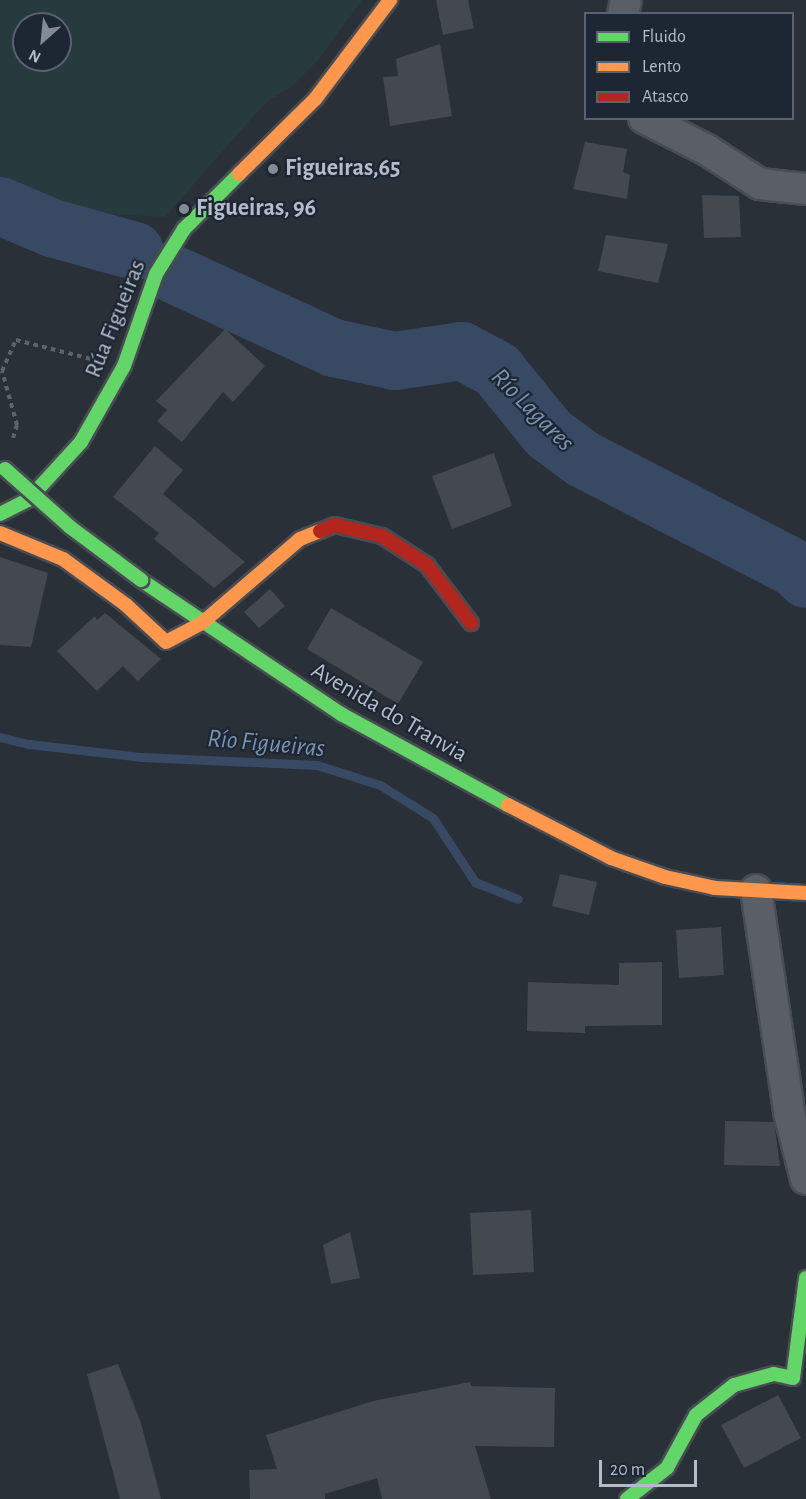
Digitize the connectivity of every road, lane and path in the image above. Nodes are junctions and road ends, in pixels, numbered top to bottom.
1 (390, 0) edge
2 (648, 120) edge
3 (806, 189) edge
4 (120, 375) junction
5 (12, 442) dead end
6 (2, 467) edge
7 (0, 514) edge
8 (0, 533) edge
9 (202, 623) junction
10 (471, 624) dead end
11 (756, 890) junction
12 (806, 892) edge
13 (806, 1179) edge
14 (806, 1278) edge
15 (800, 1379) edge
16 (627, 1499) edge

1 - 4 street, Rúa Figueiras
2 - 3 street
4 - 5 path
4 - 7 street, Rúa Figueiras
6 - 9 street, Avenida do Tranvia, bridge
8 - 9 street
9 - 10 street
9 - 11 street, Avenida do Tranvia
11 - 12 street, Avenida do Tranvia
11 - 13 street
14 - 15 street
15 - 16 street

